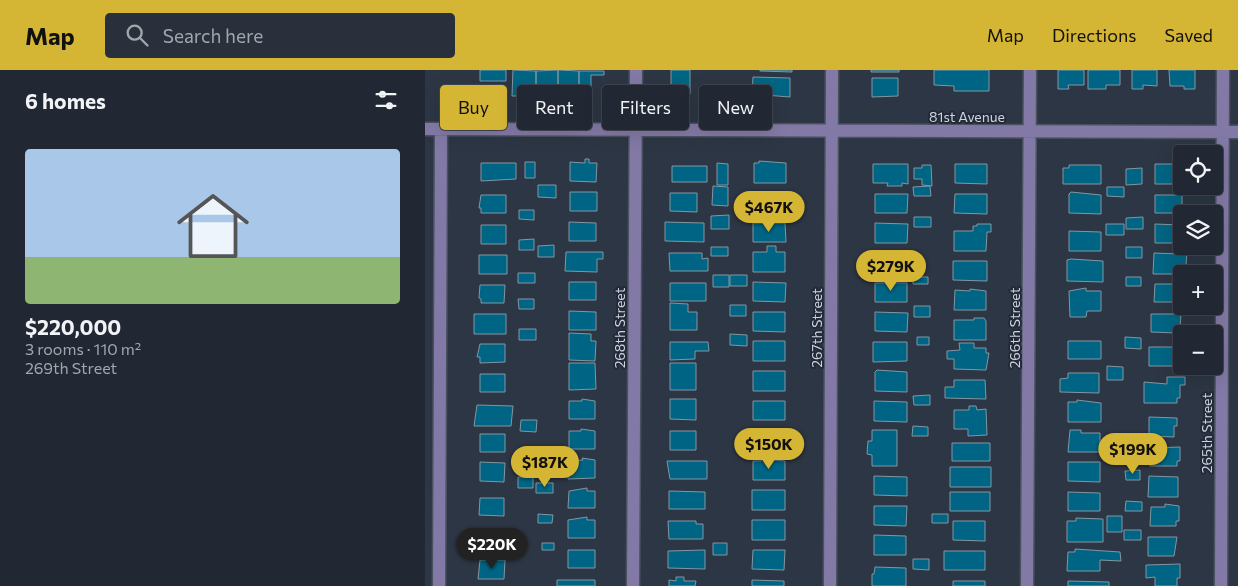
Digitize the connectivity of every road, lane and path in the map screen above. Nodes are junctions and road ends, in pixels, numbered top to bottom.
1 (635, 70) edge
2 (832, 70) edge
3 (1029, 70) edge
4 (1223, 70) edge
5 (635, 85) edge
6 (425, 129) edge
7 (440, 129) edge
8 (507, 129) edge
9 (441, 130) edge
10 (602, 130) edge
11 (635, 130) joint
12 (832, 131) junction
13 (1029, 132) junction
14 (1223, 132) junction
15 (1238, 132) edge
16 (439, 586) edge
17 (633, 586) edge
18 (830, 586) edge
19 (1027, 586) edge
20 (1221, 586) edge

1 - 5 street, 268th Street
2 - 12 street, 267th Street
3 - 13 street, 266th Street
4 - 14 street, 265th Street
6 - 7 street, 81st Avenue
8 - 10 street, 81st Avenue
9 - 16 street
11 - 12 street, 81st Avenue
11 - 17 street, 268th Street
12 - 13 street, 81st Avenue
12 - 18 street, 267th Street
13 - 14 street, 81st Avenue
13 - 19 street, 266th Street
14 - 15 street, 81st Avenue
14 - 20 street, 265th Street

